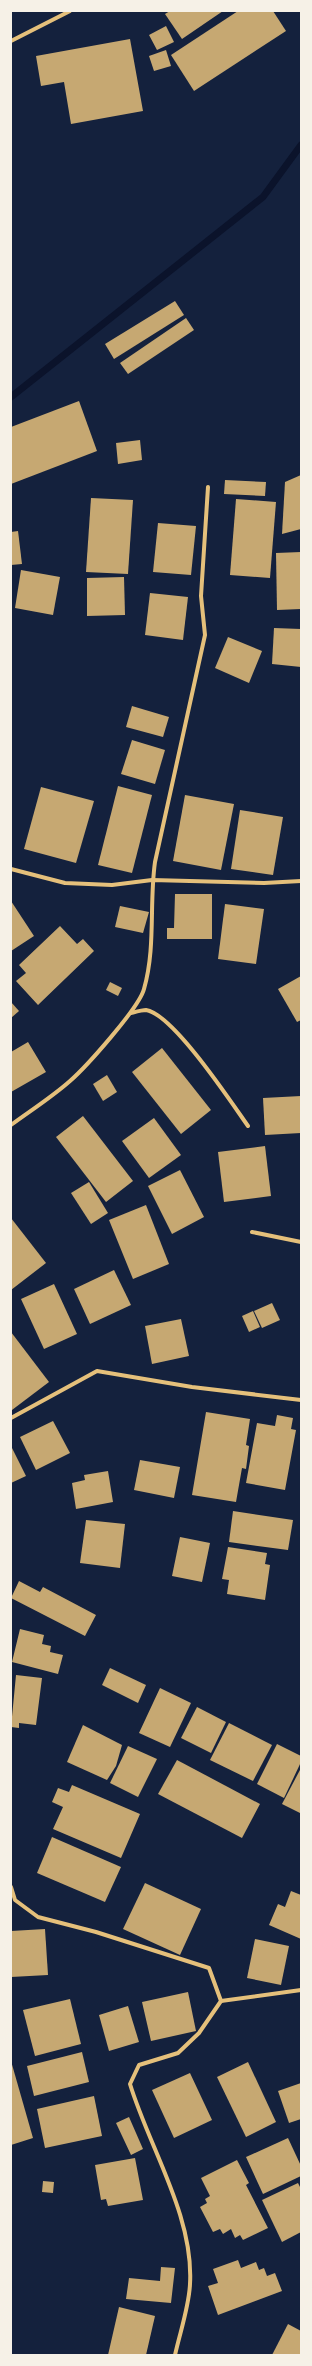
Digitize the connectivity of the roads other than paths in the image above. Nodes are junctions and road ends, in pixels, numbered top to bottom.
1 (70, 11) edge
2 (11, 41) edge
3 (208, 487) dead end
4 (11, 869) edge
5 (152, 880) junction
6 (301, 880) edge
7 (131, 1013) junction
8 (11, 1125) edge
9 (248, 1126) dead end
10 (252, 1232) dead end
11 (301, 1242) edge
12 (301, 1400) edge
13 (11, 1418) edge
14 (11, 1887) edge
15 (301, 1990) edge
16 (221, 2001) junction
17 (175, 2355) edge

1 - 2 street
3 - 5 street
4 - 5 street
5 - 6 street
5 - 7 street
7 - 8 street
7 - 9 street
10 - 11 street
12 - 13 street
14 - 16 street
15 - 16 street
16 - 17 street

